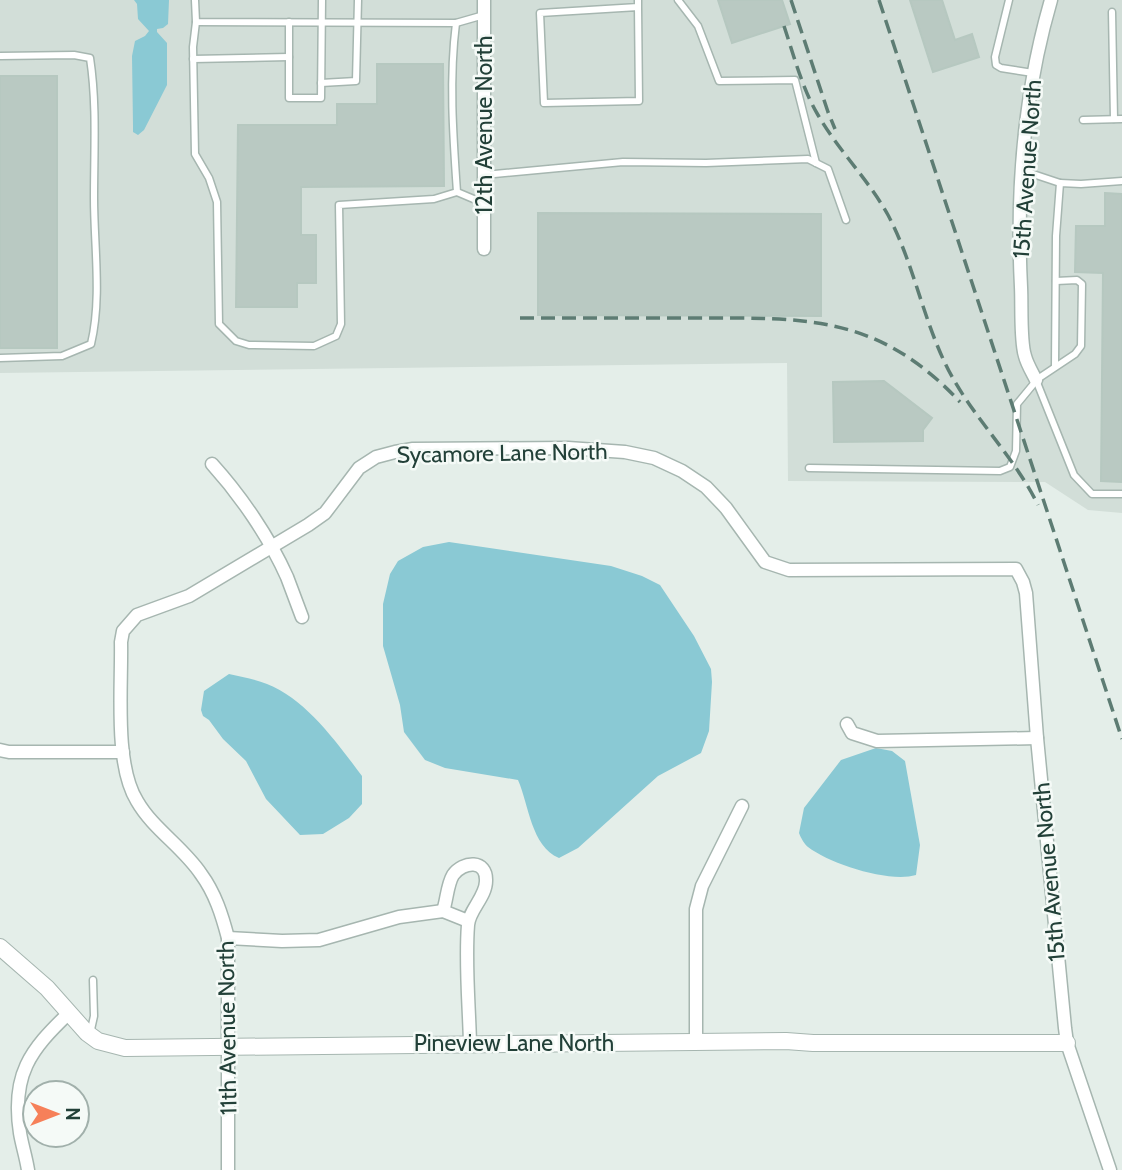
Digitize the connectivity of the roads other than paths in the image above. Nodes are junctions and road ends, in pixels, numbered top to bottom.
1 (195, 0) edge
2 (322, 0) edge
3 (358, 0) edge
4 (484, 0) edge
5 (574, 0) edge
6 (678, 0) edge
7 (1010, 0) edge
8 (1052, 0) edge
9 (638, 3) edge
10 (574, 11) junction
11 (1112, 12) dead end
12 (484, 15) junction
13 (196, 22) junction
14 (289, 22) junction
15 (322, 22) junction
16 (358, 22) junction
17 (456, 23) junction
18 (0, 56) edge
19 (289, 57) junction
20 (193, 59) junction
21 (1033, 73) junction
22 (321, 83) junction
23 (1118, 119) edge
24 (1083, 120) dead end
25 (816, 163) junction
26 (1022, 167) junction
27 (484, 175) junction
28 (1122, 181) edge
29 (1060, 183) junction
30 (457, 192) junction
31 (484, 203) junction
32 (846, 220) dead end
33 (484, 250) dead end
34 (1056, 281) junction
35 (0, 358) edge
36 (1055, 366) junction
37 (1036, 380) junction
38 (212, 464) dead end
39 (809, 468) dead end
40 (1122, 494) edge
41 (270, 548) junction
42 (1016, 569) joint
43 (302, 617) dead end
44 (848, 724) dead end
45 (1037, 738) junction
46 (0, 750) edge
47 (123, 752) junction
48 (742, 806) dead end
49 (443, 911) junction
50 (468, 921) junction
51 (228, 938) junction
52 (0, 947) edge
53 (93, 980) dead end
54 (69, 1013) junction
55 (90, 1035) junction
56 (696, 1042) junction
57 (470, 1043) junction
58 (1068, 1043) junction
59 (228, 1047) junction
60 (28, 1170) edge
61 (228, 1170) edge
62 (1110, 1170) edge

1 - 13 lane
2 - 15 lane
3 - 16 lane
4 - 12 street, 12th Avenue North
5 - 10 lane
6 - 25 lane
7 - 21 lane
8 - 21 street, 15th Avenue North
9 - 10 lane
9 - 10 lane
11 - 23 lane
12 - 17 lane
12 - 27 street, 12th Avenue North
13 - 14 lane
13 - 20 lane
14 - 15 lane
14 - 19 lane
15 - 16 lane
15 - 22 lane
16 - 17 lane
16 - 22 lane
17 - 30 lane
18 - 35 lane
19 - 20 lane
19 - 22 lane
20 - 30 lane
21 - 26 street, 15th Avenue North
23 - 24 lane
25 - 27 lane
25 - 32 lane
26 - 29 lane
26 - 37 street, 15th Avenue North
27 - 31 street, 12th Avenue North
28 - 29 lane
29 - 34 lane
30 - 31 lane
31 - 33 street, 12th Avenue North
34 - 36 lane
34 - 36 lane
36 - 37 lane
37 - 39 lane
37 - 40 lane
38 - 41 street
41 - 42 street, Sycamore Lane North
41 - 43 street
41 - 47 street, Sycamore Lane North
42 - 45 street, 15th Avenue North
44 - 45 street
45 - 58 street, 15th Avenue North
46 - 47 street
47 - 51 street, 11th Avenue North
48 - 56 street
49 - 50 street
49 - 50 street
49 - 51 street
50 - 57 street
51 - 59 street, 11th Avenue North
52 - 54 street, Pineview Lane North
53 - 55 lane
54 - 55 street, Pineview Lane North
54 - 60 street
55 - 59 street, Pineview Lane North
56 - 57 street, Pineview Lane North
56 - 58 street, Pineview Lane North
57 - 59 street, Pineview Lane North
58 - 62 street, 15th Avenue North
59 - 61 street, 11th Avenue North

